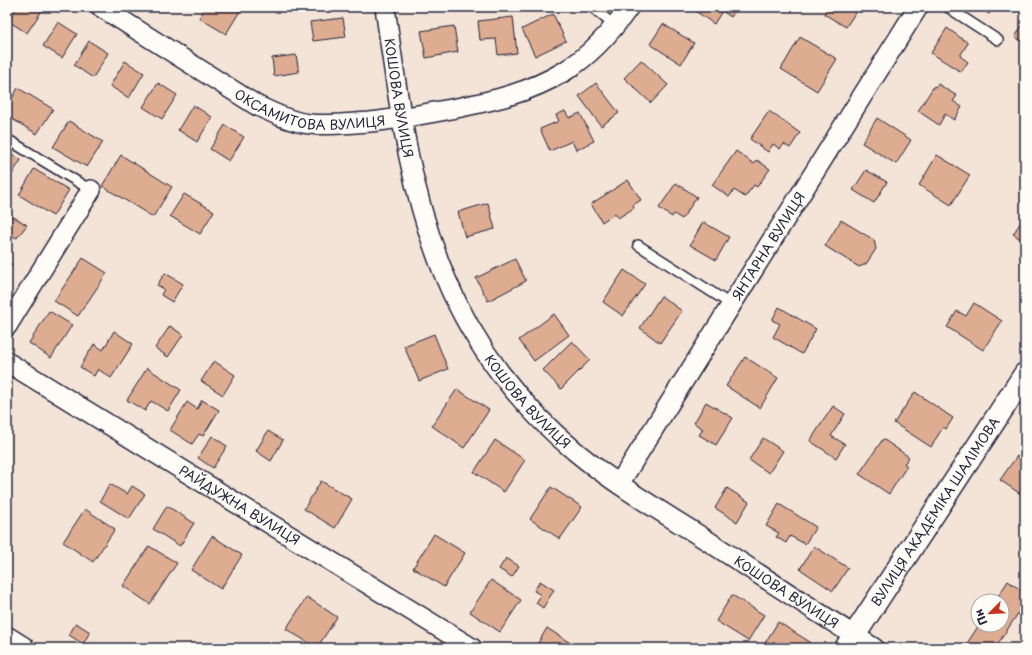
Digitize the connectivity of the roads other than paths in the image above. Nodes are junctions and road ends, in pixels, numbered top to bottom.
1 (101, 7) edge
2 (384, 7) edge
3 (592, 7) edge
4 (629, 7) edge
5 (918, 7) edge
6 (947, 7) edge
7 (615, 26) junction
8 (998, 40) dead end
9 (400, 119) junction
10 (7, 139) edge
11 (90, 190) joint
12 (638, 245) dead end
13 (732, 305) junction
14 (7, 326) edge
15 (7, 362) edge
16 (1025, 374) edge
17 (619, 484) junction
18 (7, 638) edge
19 (850, 642) edge
20 (23, 648) edge
21 (472, 648) edge
22 (874, 648) edge

1 - 9 street, ОКСАМИТОВА ВУЛИЦЯ
2 - 9 street, КОШОВА ВУЛИЦЯ
3 - 7 lane
4 - 7 street, ОКСАМИТОВА ВУЛИЦЯ
5 - 13 street, ЯНТАРНА ВУЛИЦЯ
6 - 8 lane
7 - 9 street, ОКСАМИТОВА ВУЛИЦЯ
9 - 17 street, КОШОВА ВУЛИЦЯ
10 - 11 lane
11 - 14 street
12 - 13 lane
13 - 17 street, ЯНТАРНА ВУЛИЦЯ
15 - 21 street, РАЙДУЖНА ВУЛИЦЯ
16 - 19 main road, ВУЛИЦЯ АКАДЕМІКА ШАЛІМОВА
17 - 19 street, КОШОВА ВУЛИЦЯ
18 - 20 main road
19 - 22 street, КОШОВА ВУЛИЦЯ

